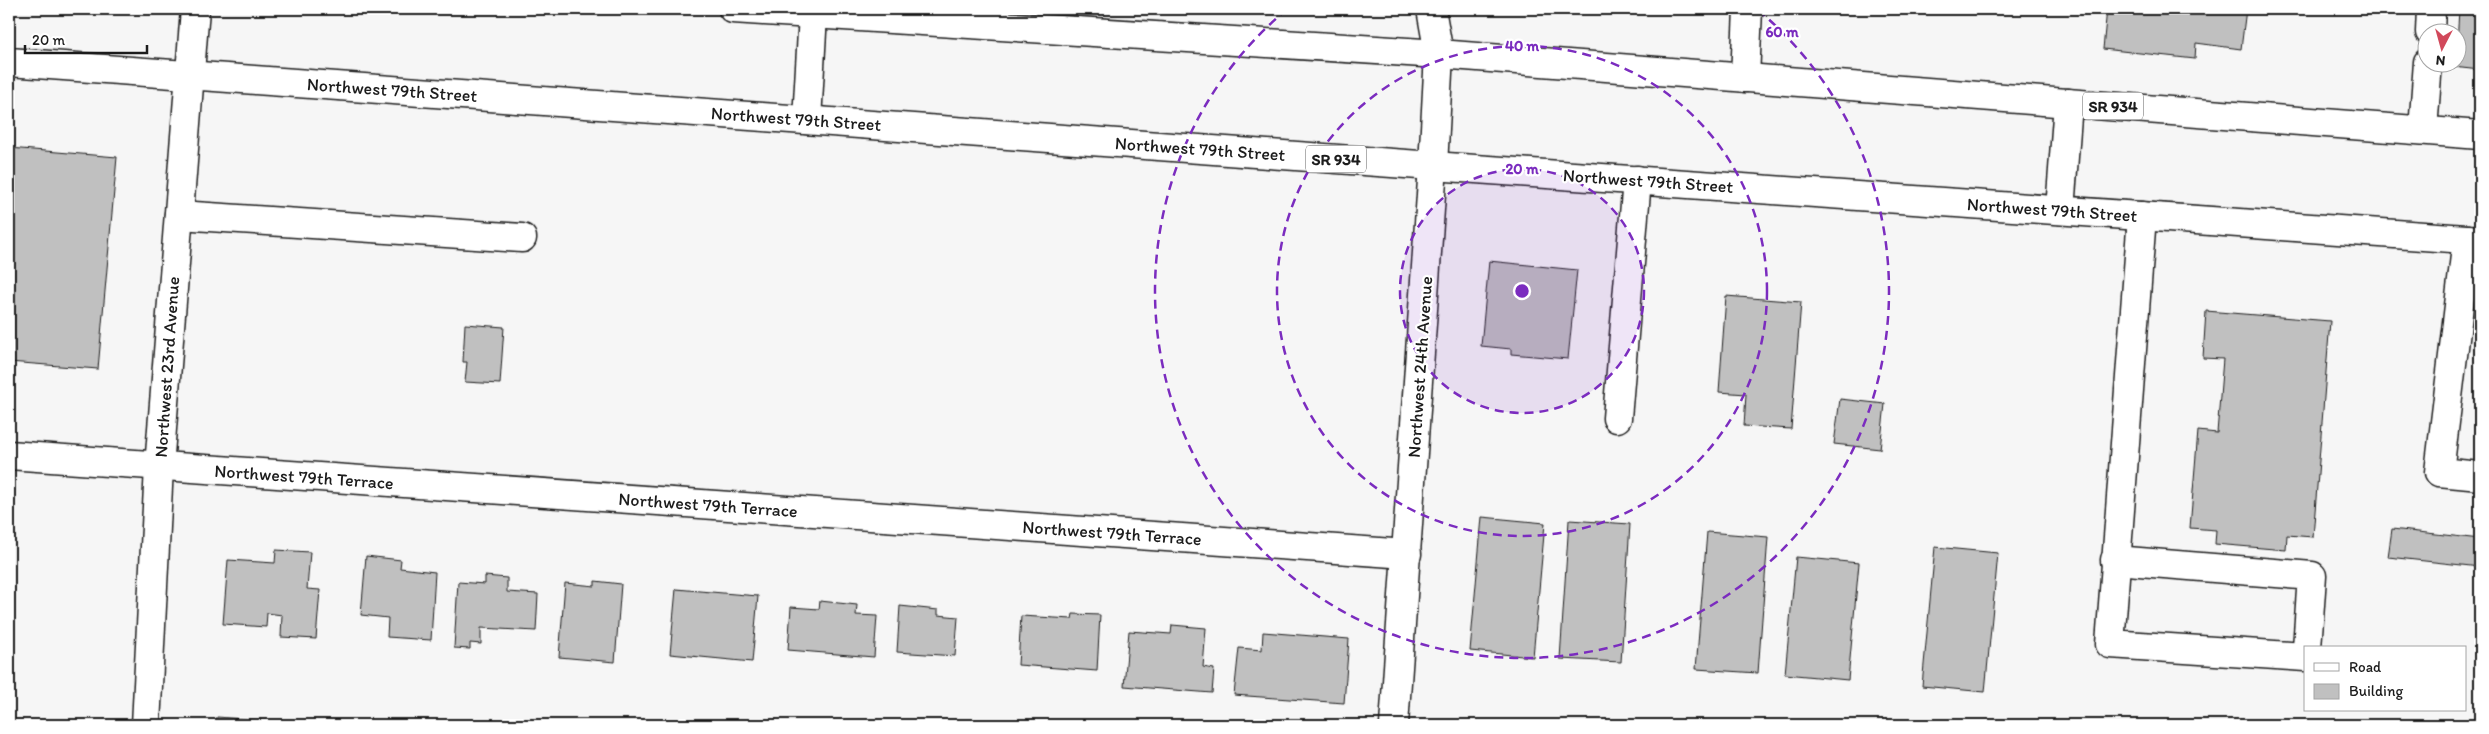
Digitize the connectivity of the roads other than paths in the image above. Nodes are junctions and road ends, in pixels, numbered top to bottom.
1 (195, 9) edge
2 (733, 9) edge
3 (1431, 9) edge
4 (1453, 9) edge
5 (1748, 9) edge
6 (2431, 9) edge
7 (813, 14) junction
8 (2430, 22) edge
9 (1439, 54) junction
10 (9, 62) edge
11 (2427, 72) edge
12 (192, 75) junction
13 (1745, 78) junction
14 (2068, 103) junction
15 (807, 120) junction
16 (2423, 130) junction
17 (2480, 135) edge
18 (1433, 166) junction
19 (1637, 180) junction
20 (2060, 210) junction
21 (179, 215) junction
22 (2142, 216) junction
23 (522, 238) dead end
24 (2474, 239) edge
25 (1618, 418) dead end
26 (9, 455) edge
27 (159, 467) junction
28 (2480, 476) edge
29 (1407, 554) junction
30 (2115, 560) junction
31 (2307, 646) edge
32 (2304, 657) edge
33 (146, 725) edge
34 (1394, 725) edge

1 - 12 main road, Northwest 23rd Avenue
2 - 7 main road, SR 934
3 - 9 main road, Northwest 24th Avenue
4 - 9 main road
5 - 13 main road
6 - 8 main road
7 - 9 main road, SR 934
7 - 15 main road
9 - 13 main road, SR 934
9 - 18 main road, Northwest 24th Avenue
10 - 12 main road, Northwest 79th Street / SR 934
11 - 16 main road
12 - 15 main road, Northwest 79th Street / SR 934
12 - 21 main road, Northwest 23rd Avenue
13 - 14 main road, SR 934
14 - 16 main road, SR 934
14 - 20 main road
15 - 18 main road, Northwest 79th Street / SR 934
16 - 17 main road, SR 934
18 - 19 main road, Northwest 79th Street / SR 934
18 - 29 main road, Northwest 24th Avenue
19 - 20 main road, Northwest 79th Street / SR 934
19 - 25 main road
20 - 22 main road, Northwest 79th Street / SR 934
21 - 23 main road
21 - 27 main road, Northwest 23rd Avenue
22 - 24 main road, Northwest 79th Street / SR 934
22 - 30 main road
24 - 28 main road
26 - 27 main road, Northwest 79th Terrace
27 - 29 main road, Northwest 79th Terrace
27 - 33 main road, Northwest 23rd Avenue
29 - 34 main road, Northwest 24th Avenue
30 - 31 main road
30 - 32 main road

